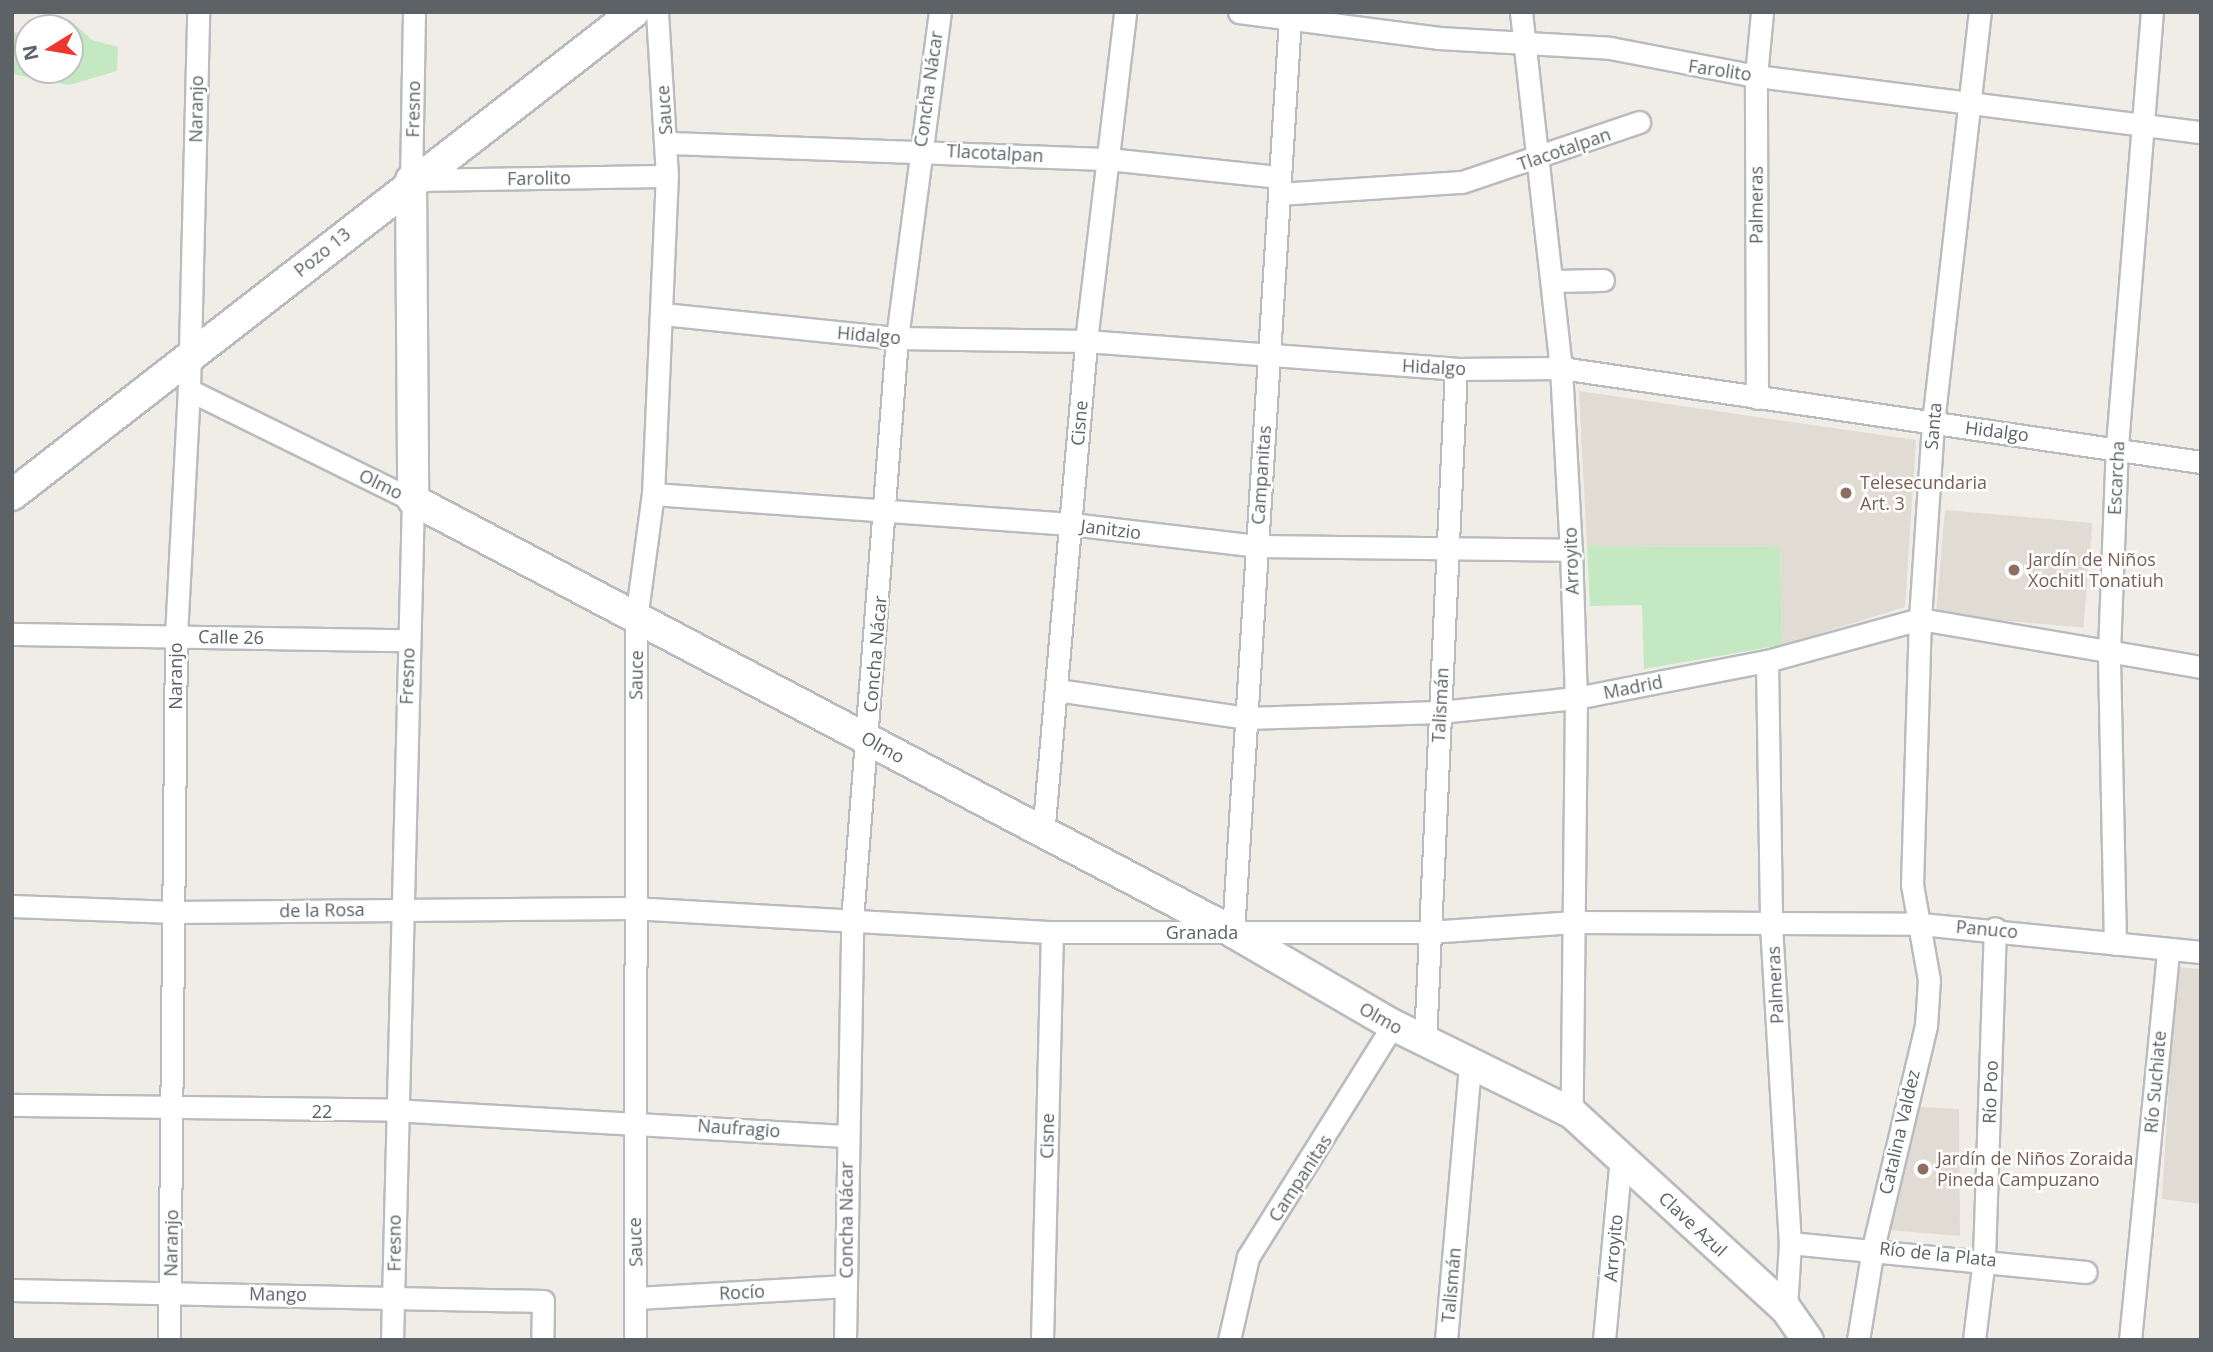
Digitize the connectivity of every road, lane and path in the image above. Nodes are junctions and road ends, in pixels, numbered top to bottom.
1 (198, 12) edge
2 (414, 12) edge
3 (634, 12) edge
4 (657, 12) edge
5 (940, 12) edge
6 (1125, 12) edge
7 (1240, 12) edge
8 (1521, 12) edge
9 (1762, 12) edge
10 (1980, 12) edge
11 (2152, 12) edge
12 (1290, 19) junction
13 (1524, 46) junction
14 (1756, 76) junction
15 (1966, 103) junction
16 (1639, 122) dead end
17 (2141, 128) junction
18 (2201, 132) edge
19 (667, 143) junction
20 (919, 149) junction
21 (1539, 158) junction
22 (1108, 159) junction
23 (667, 176) junction
24 (411, 180) junction
25 (1280, 186) junction
26 (1604, 280) dead end
27 (1553, 282) junction
28 (663, 314) junction
29 (897, 338) junction
30 (1086, 341) junction
31 (1269, 356) junction
32 (190, 359) junction
33 (1562, 368) junction
34 (1455, 369) junction
35 (189, 390) junction
36 (1757, 398) junction
37 (1933, 423) junction
38 (2118, 446) junction
39 (2201, 462) edge
40 (653, 494) junction
41 (12, 495) edge
42 (413, 500) junction
43 (886, 513) junction
44 (1071, 524) junction
45 (1257, 546) junction
46 (1446, 547) junction
47 (1571, 550) junction
48 (1920, 619) junction
49 (636, 620) junction
50 (12, 635) edge
51 (176, 636) junction
52 (408, 640) junction
53 (2109, 652) junction
54 (1767, 661) junction
55 (2201, 667) edge
56 (1057, 690) junction
57 (1576, 698) junction
58 (1440, 712) junction
59 (1246, 718) junction
60 (868, 738) junction
61 (1043, 835) junction
62 (12, 906) edge
63 (401, 908) junction
64 (632, 908) junction
65 (175, 912) junction
66 (852, 921) junction
67 (1575, 922) junction
68 (1921, 924) junction
69 (1771, 925) junction
70 (1995, 928) junction
71 (1052, 932) junction
72 (1233, 932) junction
73 (1428, 932) junction
74 (2115, 944) junction
75 (2168, 950) junction
76 (2201, 952) edge
77 (1393, 1025) junction
78 (1425, 1041) junction
79 (1470, 1064) junction
80 (12, 1105) edge
81 (395, 1110) junction
82 (172, 1111) junction
83 (1572, 1113) junction
84 (632, 1120) junction
85 (847, 1136) junction
86 (1621, 1157) junction
87 (1790, 1244) junction
88 (1873, 1248) junction
89 (1984, 1258) junction
90 (2086, 1272) dead end
91 (846, 1286) junction
92 (12, 1290) edge
93 (170, 1292) junction
94 (394, 1296) junction
95 (637, 1298) junction
96 (1786, 1309) junction
97 (169, 1340) edge
98 (392, 1340) edge
99 (542, 1340) edge
100 (635, 1340) edge
101 (845, 1340) edge
102 (1042, 1340) edge
103 (1229, 1340) edge
104 (1447, 1340) edge
105 (1604, 1340) edge
106 (1808, 1340) edge
107 (1858, 1340) edge
108 (1974, 1340) edge
109 (2130, 1340) edge

1 - 32 street, Naranjo
2 - 24 street, Fresno
3 - 24 main road, Pozo 13
4 - 19 street, Sauce
5 - 20 street, Concha Nácar
6 - 22 street, Cisne
7 - 12 street, Farolito
8 - 13 street, Arroyito
9 - 14 street, Palmeras
10 - 15 street, Santa
11 - 17 street, Escarcha
12 - 13 street, Farolito
12 - 25 street, Campanitas
13 - 14 street, Farolito
13 - 21 street, Arroyito
14 - 15 street, Farolito
14 - 36 street, Palmeras
15 - 17 street, Farolito
15 - 37 street, Santa
16 - 21 street, Tlacotalpan
17 - 18 street, Farolito
17 - 38 street, Escarcha
19 - 20 street, Tlacotalpan
19 - 23 street, Sauce
20 - 22 street, Tlacotalpan
20 - 29 street, Concha Nácar
21 - 25 street, Tlacotalpan
21 - 27 street, Arroyito
22 - 25 street, Tlacotalpan
22 - 30 street, Cisne
23 - 24 street, Farolito
23 - 28 street, Sauce
24 - 32 main road, Pozo 13
24 - 42 main road, Fresno
25 - 31 street, Campanitas
26 - 27 street
27 - 33 street, Arroyito
28 - 29 street, Hidalgo
28 - 40 street, Sauce
29 - 30 street, Hidalgo
29 - 43 street, Concha Nácar
30 - 31 street, Hidalgo
30 - 44 street, Cisne
31 - 34 street, Hidalgo
31 - 45 street, Campanitas
32 - 35 street, Naranjo
32 - 41 main road, Pozo 13
33 - 34 street, Hidalgo
33 - 36 street, Hidalgo
33 - 47 street, Arroyito
34 - 46 street, Talismán
35 - 42 street, Olmo
35 - 51 street, Naranjo
36 - 37 street, Hidalgo
37 - 38 street, Hidalgo
37 - 48 street, Santa
38 - 39 street, Hidalgo
38 - 53 street, Escarcha
40 - 43 street, Janitzio
40 - 49 street, Sauce
42 - 49 main road, Olmo
42 - 52 street, Fresno
43 - 44 street, Janitzio
43 - 60 street, Concha Nácar
44 - 45 street, Janitzio
44 - 56 street, Cisne
45 - 46 street, Janitzio
45 - 59 street, Campanitas
46 - 47 street, Janitzio
46 - 58 street, Talismán
47 - 57 street, Arroyito
48 - 53 street, Madrid
48 - 54 street, Madrid
48 - 68 street, Santa
49 - 60 main road, Olmo
49 - 64 street, Sauce
50 - 51 street, Calle 26
51 - 52 street, Calle 26
51 - 65 street, Naranjo
52 - 63 street, Fresno
53 - 55 street, Madrid
53 - 74 street, Escarcha
54 - 57 street, Madrid
54 - 69 street, Palmeras
56 - 59 street, Madrid
56 - 61 street, Cisne
57 - 58 street, Madrid
57 - 67 street, Arroyito
58 - 59 street, Madrid
58 - 73 street, Talismán
59 - 72 street, Campanitas
60 - 61 main road, Olmo
60 - 66 street, Concha Nácar
61 - 72 main road, Olmo
62 - 65 street, de la Rosa
63 - 64 street, de la Rosa
63 - 65 street, de la Rosa
63 - 81 street, Fresno
64 - 66 street, Granada
64 - 84 street, Sauce
65 - 82 street, Naranjo
66 - 71 street, Granada
66 - 85 street, Concha Nácar
67 - 69 street, Granada
67 - 73 street, Granada
67 - 83 street, Arroyito
68 - 69 street, Panuco
68 - 70 street, Panuco
68 - 88 street, Catalina Valdez
69 - 87 street, Palmeras
70 - 74 street, Panuco
70 - 89 street, Río Poo
71 - 72 street, Granada
71 - 102 street, Cisne
72 - 73 street, Granada
72 - 77 main road, Olmo
73 - 78 street, Talismán
74 - 75 street, Panuco
75 - 76 street, Panuco
75 - 109 street, Río Suchiate
77 - 78 main road, Olmo
77 - 103 street, Campanitas
78 - 79 main road, Olmo
79 - 83 main road, Olmo
79 - 104 street, Talismán
80 - 82 street, 22
81 - 82 street, 22
81 - 84 street, 22
81 - 94 street, Fresno
82 - 93 street, Naranjo
83 - 86 main road, Clave Azul
84 - 85 street, Naufragio
84 - 95 street, Sauce
85 - 91 street, Concha Nácar
86 - 96 main road, Clave Azul
86 - 105 street, Arroyito
87 - 88 street, Río de la Plata
87 - 96 street, Palmeras
88 - 89 street, Río de la Plata
88 - 107 street, Catalina Valdez
89 - 90 street, Río de la Plata
89 - 108 street, Río Poo
91 - 95 street, Rocío
91 - 101 street, Concha Nácar
92 - 93 street, Mango
93 - 94 street, Mango
93 - 97 street, Naranjo
94 - 98 street, Fresno
94 - 99 street, Mango
95 - 100 street, Sauce
96 - 106 main road, Clave Azul

